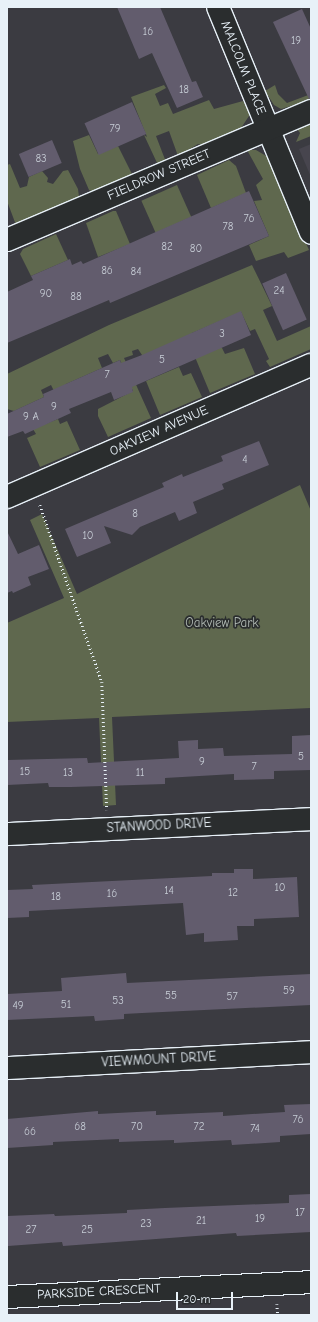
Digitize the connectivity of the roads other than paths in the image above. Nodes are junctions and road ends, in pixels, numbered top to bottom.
1 (218, 7) edge
2 (311, 111) edge
3 (268, 130) junction
4 (311, 233) edge
5 (7, 240) edge
6 (311, 365) edge
7 (7, 497) edge
8 (311, 819) edge
9 (7, 834) edge
10 (311, 1052) edge
11 (7, 1068) edge
12 (311, 1282) edge
13 (7, 1297) edge

1 - 3 street, MALCOLM PLACE
2 - 3 street, FIELDROW STREET
3 - 4 street, MALCOLM PLACE
3 - 5 street, FIELDROW STREET
6 - 7 street, OAKVIEW AVENUE
8 - 9 street, STANWOOD DRIVE
10 - 11 street, VIEWMOUNT DRIVE
12 - 13 street, PARKSIDE CRESCENT

